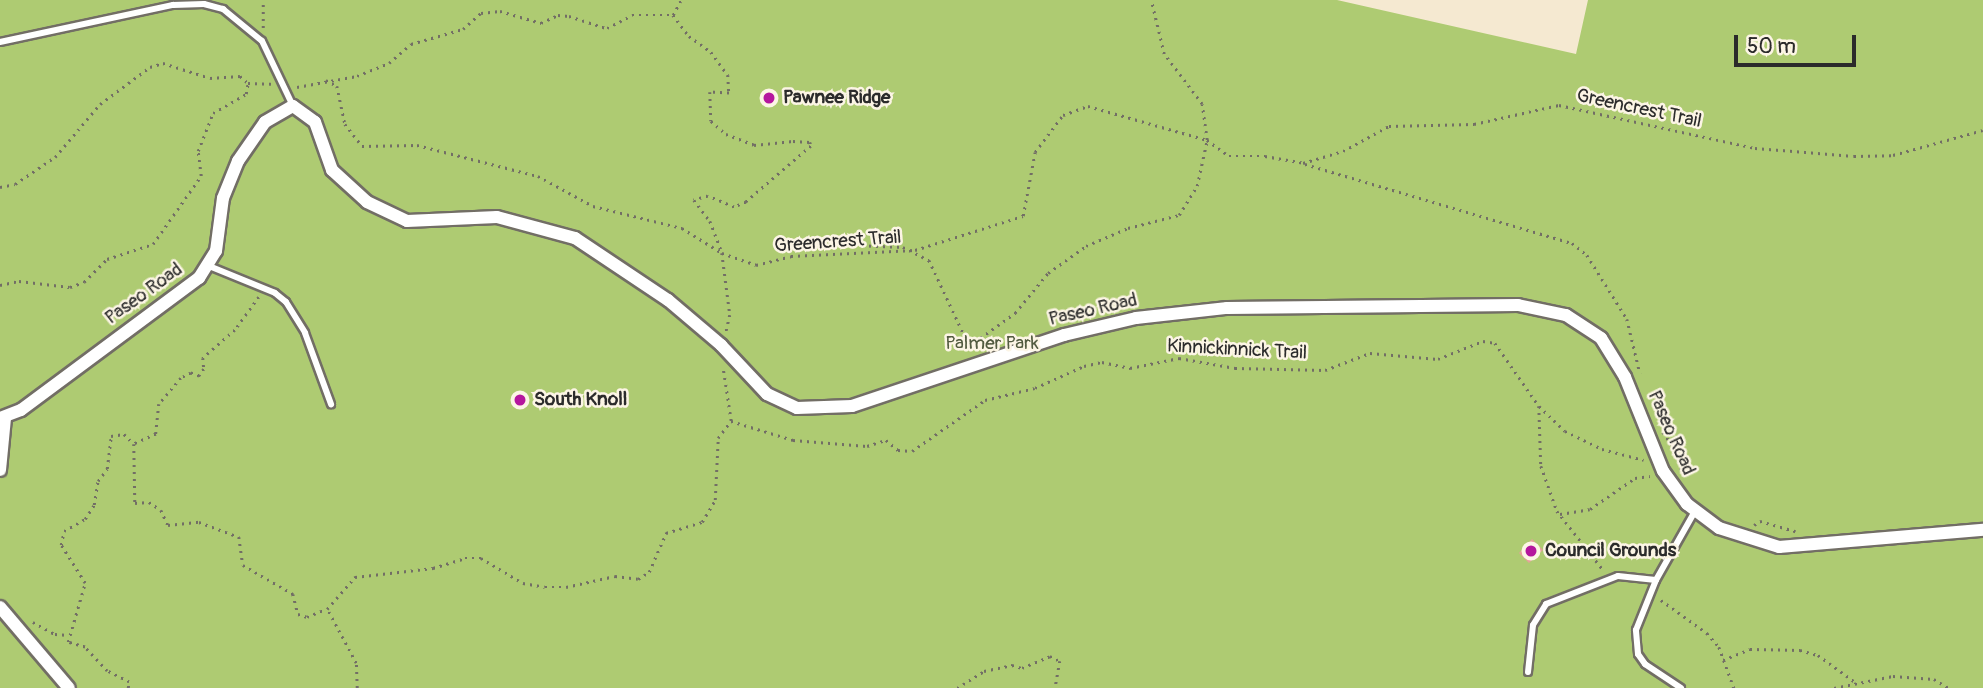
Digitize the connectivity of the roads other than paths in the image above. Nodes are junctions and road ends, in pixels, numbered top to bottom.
1 (0, 42) edge
2 (293, 106) junction
3 (209, 266) junction
4 (331, 404) dead end
5 (3, 418) edge
6 (0, 470) edge
7 (1695, 511) junction
8 (1983, 530) edge
9 (1656, 580) junction
10 (0, 607) edge
11 (1528, 672) dead end
12 (69, 688) edge
13 (1681, 688) edge

1 - 2 lane
2 - 3 street, Paseo Road
2 - 7 street, Paseo Road
3 - 4 lane
3 - 5 street, Paseo Road
5 - 6 street
7 - 8 street, Paseo Road
7 - 9 lane
9 - 11 lane
9 - 13 lane
10 - 12 street

